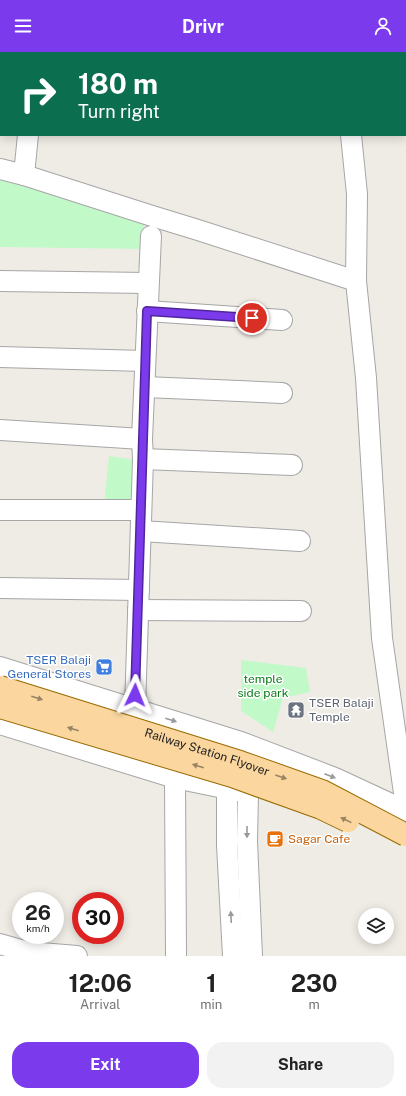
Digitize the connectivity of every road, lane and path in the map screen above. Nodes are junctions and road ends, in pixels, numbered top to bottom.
1 (28, 136) edge
2 (351, 136) edge
3 (0, 169) edge
4 (24, 175) junction
5 (150, 236) dead end
6 (0, 281) edge
7 (356, 282) junction
8 (148, 283) junction
9 (147, 311) junction
10 (282, 320) dead end
11 (0, 358) edge
12 (145, 361) junction
13 (145, 387) junction
14 (282, 393) dead end
15 (0, 430) edge
16 (142, 439) junction
17 (143, 459) junction
18 (292, 464) dead end
19 (0, 510) edge
20 (141, 510) junction
21 (141, 531) junction
22 (300, 541) dead end
23 (0, 588) edge
24 (138, 600) junction
25 (301, 611) dead end
26 (0, 667) edge
27 (0, 687) edge
28 (0, 707) edge
29 (135, 709) junction
30 (0, 724) edge
31 (233, 740) junction
32 (174, 778) junction
33 (227, 789) junction
34 (248, 793) junction
35 (406, 807) edge
36 (406, 810) edge
37 (406, 835) edge
38 (406, 850) edge
39 (0, 944) edge
40 (27, 954) edge
41 (77, 956) edge
42 (176, 956) edge
43 (233, 956) edge
44 (252, 956) edge

1 - 4 street
2 - 7 street
3 - 4 street
4 - 7 street
5 - 8 street
6 - 8 street
7 - 35 street
8 - 9 street
9 - 10 street
9 - 12 street
11 - 12 street
12 - 13 street
13 - 14 street
13 - 16 street
15 - 16 street
16 - 17 street
17 - 18 street
17 - 20 street
19 - 20 street
20 - 21 street
21 - 22 street
21 - 24 street
23 - 24 street
24 - 25 street
24 - 29 street
26 - 29 street
27 -> 37 main road, Railway Station Flyover, bridge
38 -> 28 main road, Railway Station Flyover, bridge
29 -> 31 street
30 - 32 street
31 - 33 street
31 - 34 street
31 -> 36 street
32 - 33 street
32 - 42 street
33 - 34 street
43 -> 33 street
34 -> 44 street
39 - 40 street
40 - 41 street

